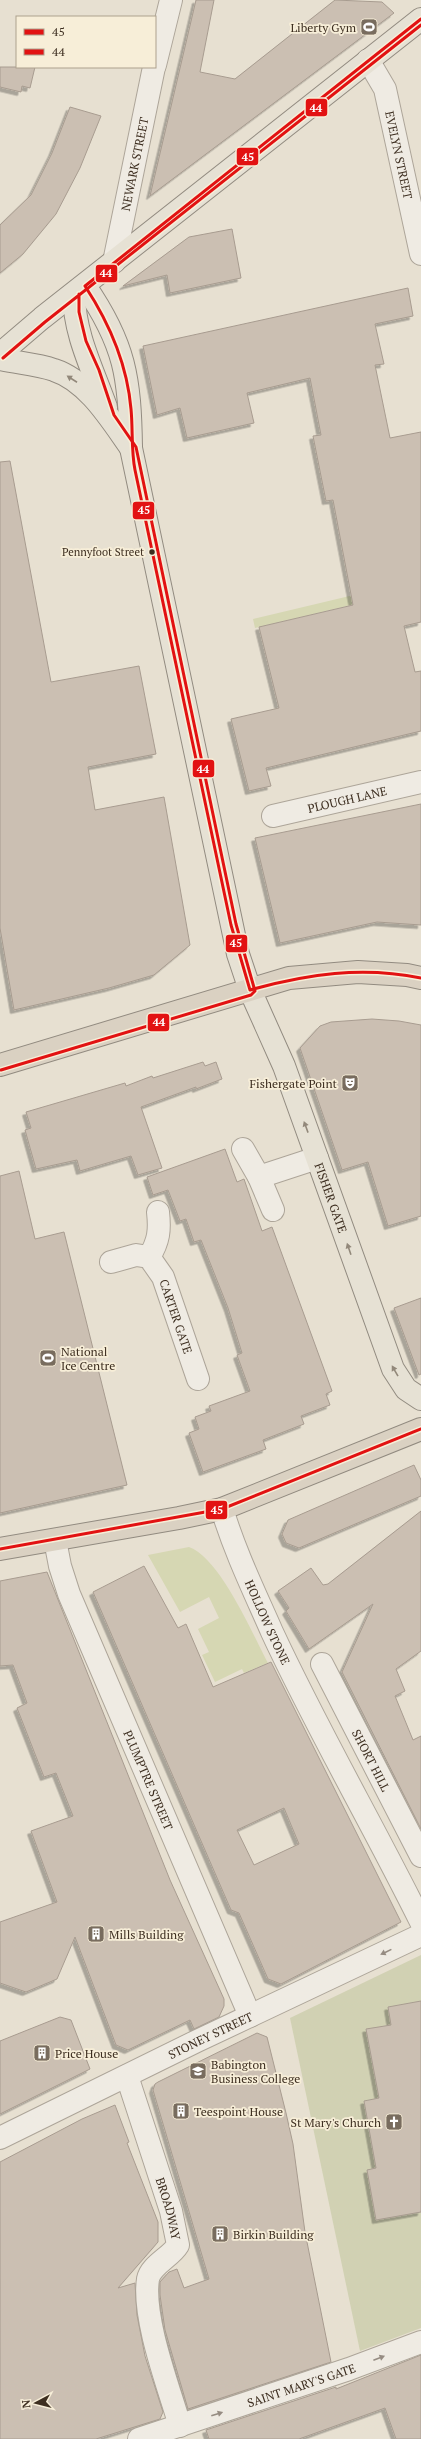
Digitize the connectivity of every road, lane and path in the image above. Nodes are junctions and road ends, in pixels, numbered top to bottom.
1 (171, 0) edge
2 (421, 20) edge
3 (368, 60) junction
4 (156, 62) edge
5 (155, 68) edge
6 (421, 254) edge
7 (114, 262) junction
8 (79, 290) junction
9 (0, 354) edge
10 (0, 360) edge
11 (109, 417) junction
12 (131, 448) junction
13 (421, 782) edge
14 (273, 816) dead end
15 (421, 978) edge
16 (250, 990) junction
17 (0, 1065) edge
18 (243, 1149) dead end
19 (317, 1158) junction
20 (259, 1177) junction
21 (274, 1210) dead end
22 (158, 1212) dead end
23 (148, 1257) junction
24 (111, 1262) dead end
25 (198, 1379) dead end
26 (421, 1399) edge
27 (421, 1429) edge
28 (222, 1509) junction
29 (55, 1540) junction
30 (0, 1549) edge
31 (322, 1664) dead end
32 (421, 1856) edge
33 (421, 1922) edge
34 (421, 1935) edge
35 (250, 2016) junction
36 (127, 2076) junction
37 (0, 2138) edge
38 (421, 2342) edge
39 (180, 2426) junction
40 (139, 2439) edge

1 - 4 street, NEWARK STREET
2 - 3 main road
3 - 6 street, EVELYN STREET
3 - 7 main road
5 - 7 street, NEWARK STREET
7 - 8 main road
8 - 9 main road
8 - 11 main road
8 - 12 main road
11 -> 10 main road
11 - 12 main road
12 - 16 main road
13 - 14 street, PLOUGH LANE
15 - 16 highway
16 - 17 highway
19 -> 16 main road, FISHER GATE
18 - 20 street
19 - 20 street
26 -> 19 main road, FISHER GATE
20 - 21 street
22 - 23 street
23 - 24 street
23 - 25 street, CARTER GATE
27 - 28 highway
28 - 29 highway
28 - 33 street, HOLLOW STONE
29 - 30 highway
29 - 35 street, PLUMPTRE STREET
31 - 32 street, SHORT HILL
34 -> 35 street, STONEY STREET
35 - 36 street, STONEY STREET
36 - 37 street, STONEY STREET
36 - 39 street, BROADWAY
39 -> 38 street, SAINT MARY'S GATE
39 - 40 street, SAINT MARY'S GATE

